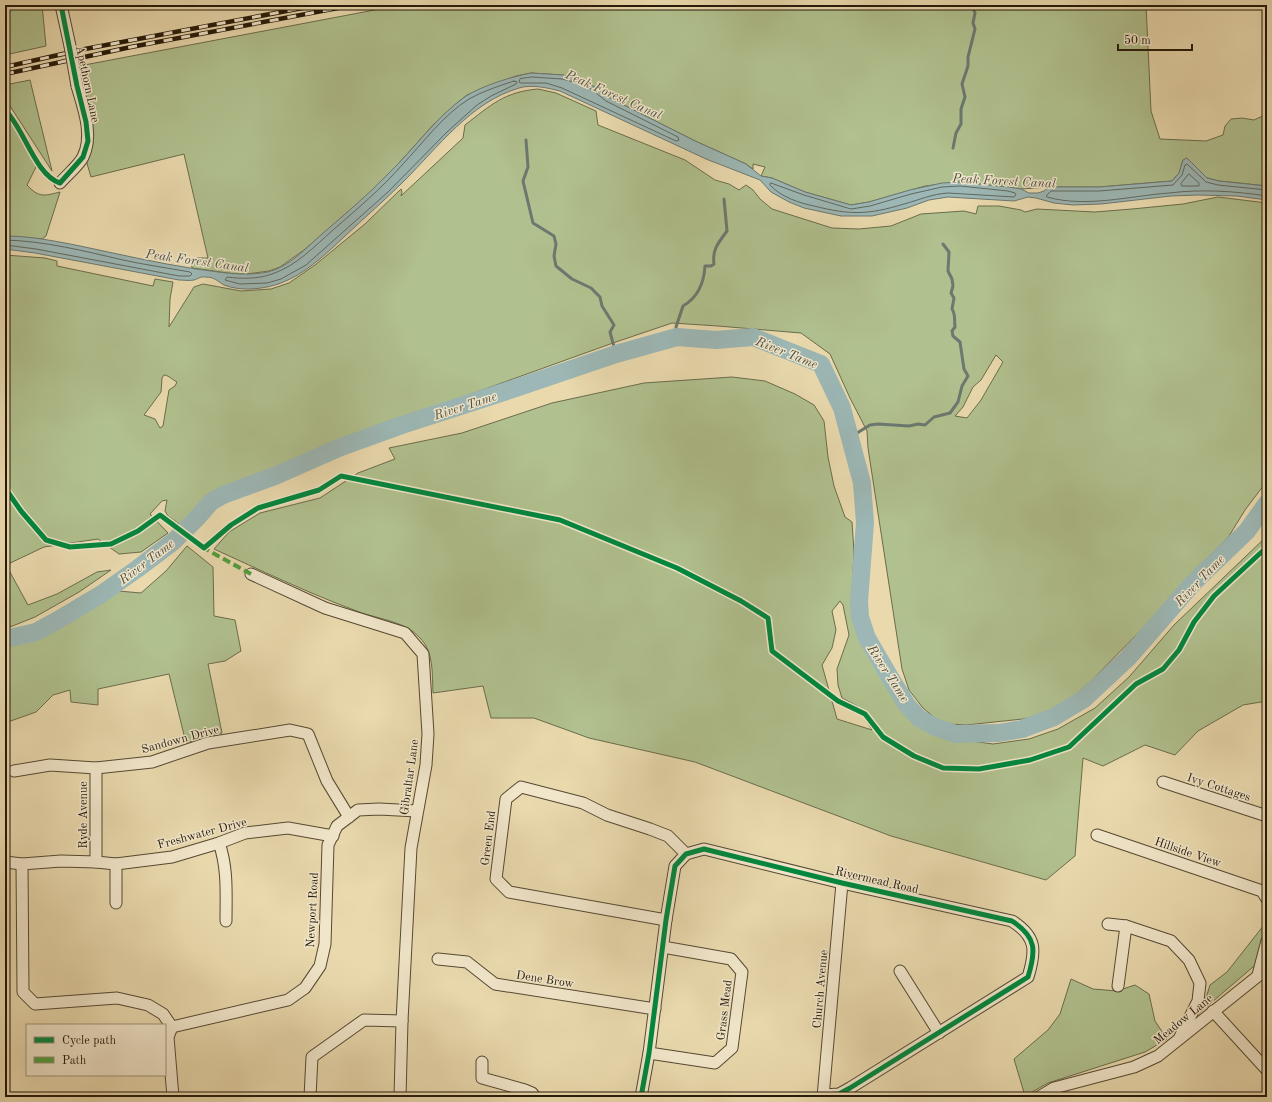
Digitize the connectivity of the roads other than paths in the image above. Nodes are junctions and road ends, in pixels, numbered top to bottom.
1 (61, 5) edge
2 (60, 183) dead end
3 (251, 574) dead end
4 (96, 768) junction
5 (14, 771) dead end
6 (1163, 782) dead end
7 (417, 811) junction
8 (1267, 816) edge
9 (349, 817) junction
10 (1097, 835) dead end
11 (332, 836) junction
12 (219, 843) junction
13 (686, 854) junction
14 (5, 862) edge
15 (96, 862) junction
16 (22, 864) junction
17 (116, 864) junction
18 (842, 883) junction
19 (1267, 899) edge
20 (116, 903) dead end
21 (666, 920) junction
22 (226, 921) dead end
23 (1108, 924) dead end
24 (1126, 926) junction
25 (1267, 941) edge
26 (663, 947) junction
27 (438, 958) dead end
28 (1267, 967) edge
29 (900, 971) dead end
30 (1258, 976) junction
31 (1118, 986) dead end
32 (655, 1009) junction
33 (1213, 1011) junction
34 (402, 1021) junction
35 (172, 1027) junction
36 (939, 1033) junction
37 (1179, 1040) junction
38 (649, 1054) junction
39 (482, 1062) dead end
40 (1267, 1070) edge
41 (823, 1096) edge
42 (173, 1097) edge
43 (310, 1097) edge
44 (400, 1097) edge
45 (535, 1097) edge
46 (642, 1097) edge
47 (1039, 1097) edge

1 - 2 street, Apethorn Lane, bridge
3 - 7 street, Gibraltar Lane
4 - 5 street, Sandown Drive
4 - 9 street, Sandown Drive
4 - 15 street, Ryde Avenue
6 - 8 street, Ivy Cottages
7 - 9 street, Newport Road
7 - 34 street, Gibraltar Lane
9 - 11 street, Newport Road
10 - 19 street, Hillside View
11 - 12 street, Freshwater Drive
11 - 35 street, Newport Road
12 - 17 street, Freshwater Drive
12 - 22 street
13 - 18 street, Rivermead Road
13 - 21 street
13 - 21 street, Green End
14 - 16 street, Freshwater Drive
15 - 16 street, Freshwater Drive
15 - 17 street, Freshwater Drive
16 - 35 street
17 - 20 street
18 - 36 street, Rivermead Road
18 - 41 street, Church Avenue
21 - 26 street
23 - 24 street
24 - 31 street
24 - 37 street
25 - 30 street
26 - 32 street
26 - 38 street, Grass Mead
27 - 32 street, Dene Brow
28 - 30 street, Meadow Lane
29 - 36 street
30 - 33 street, Meadow Lane
32 - 38 street
33 - 37 street, Meadow Lane
33 - 40 street
34 - 43 street
34 - 44 street, Gibraltar Lane
35 - 42 street
36 - 41 street, Rivermead Road
37 - 47 street, Meadow Lane
38 - 46 street
39 - 45 street

